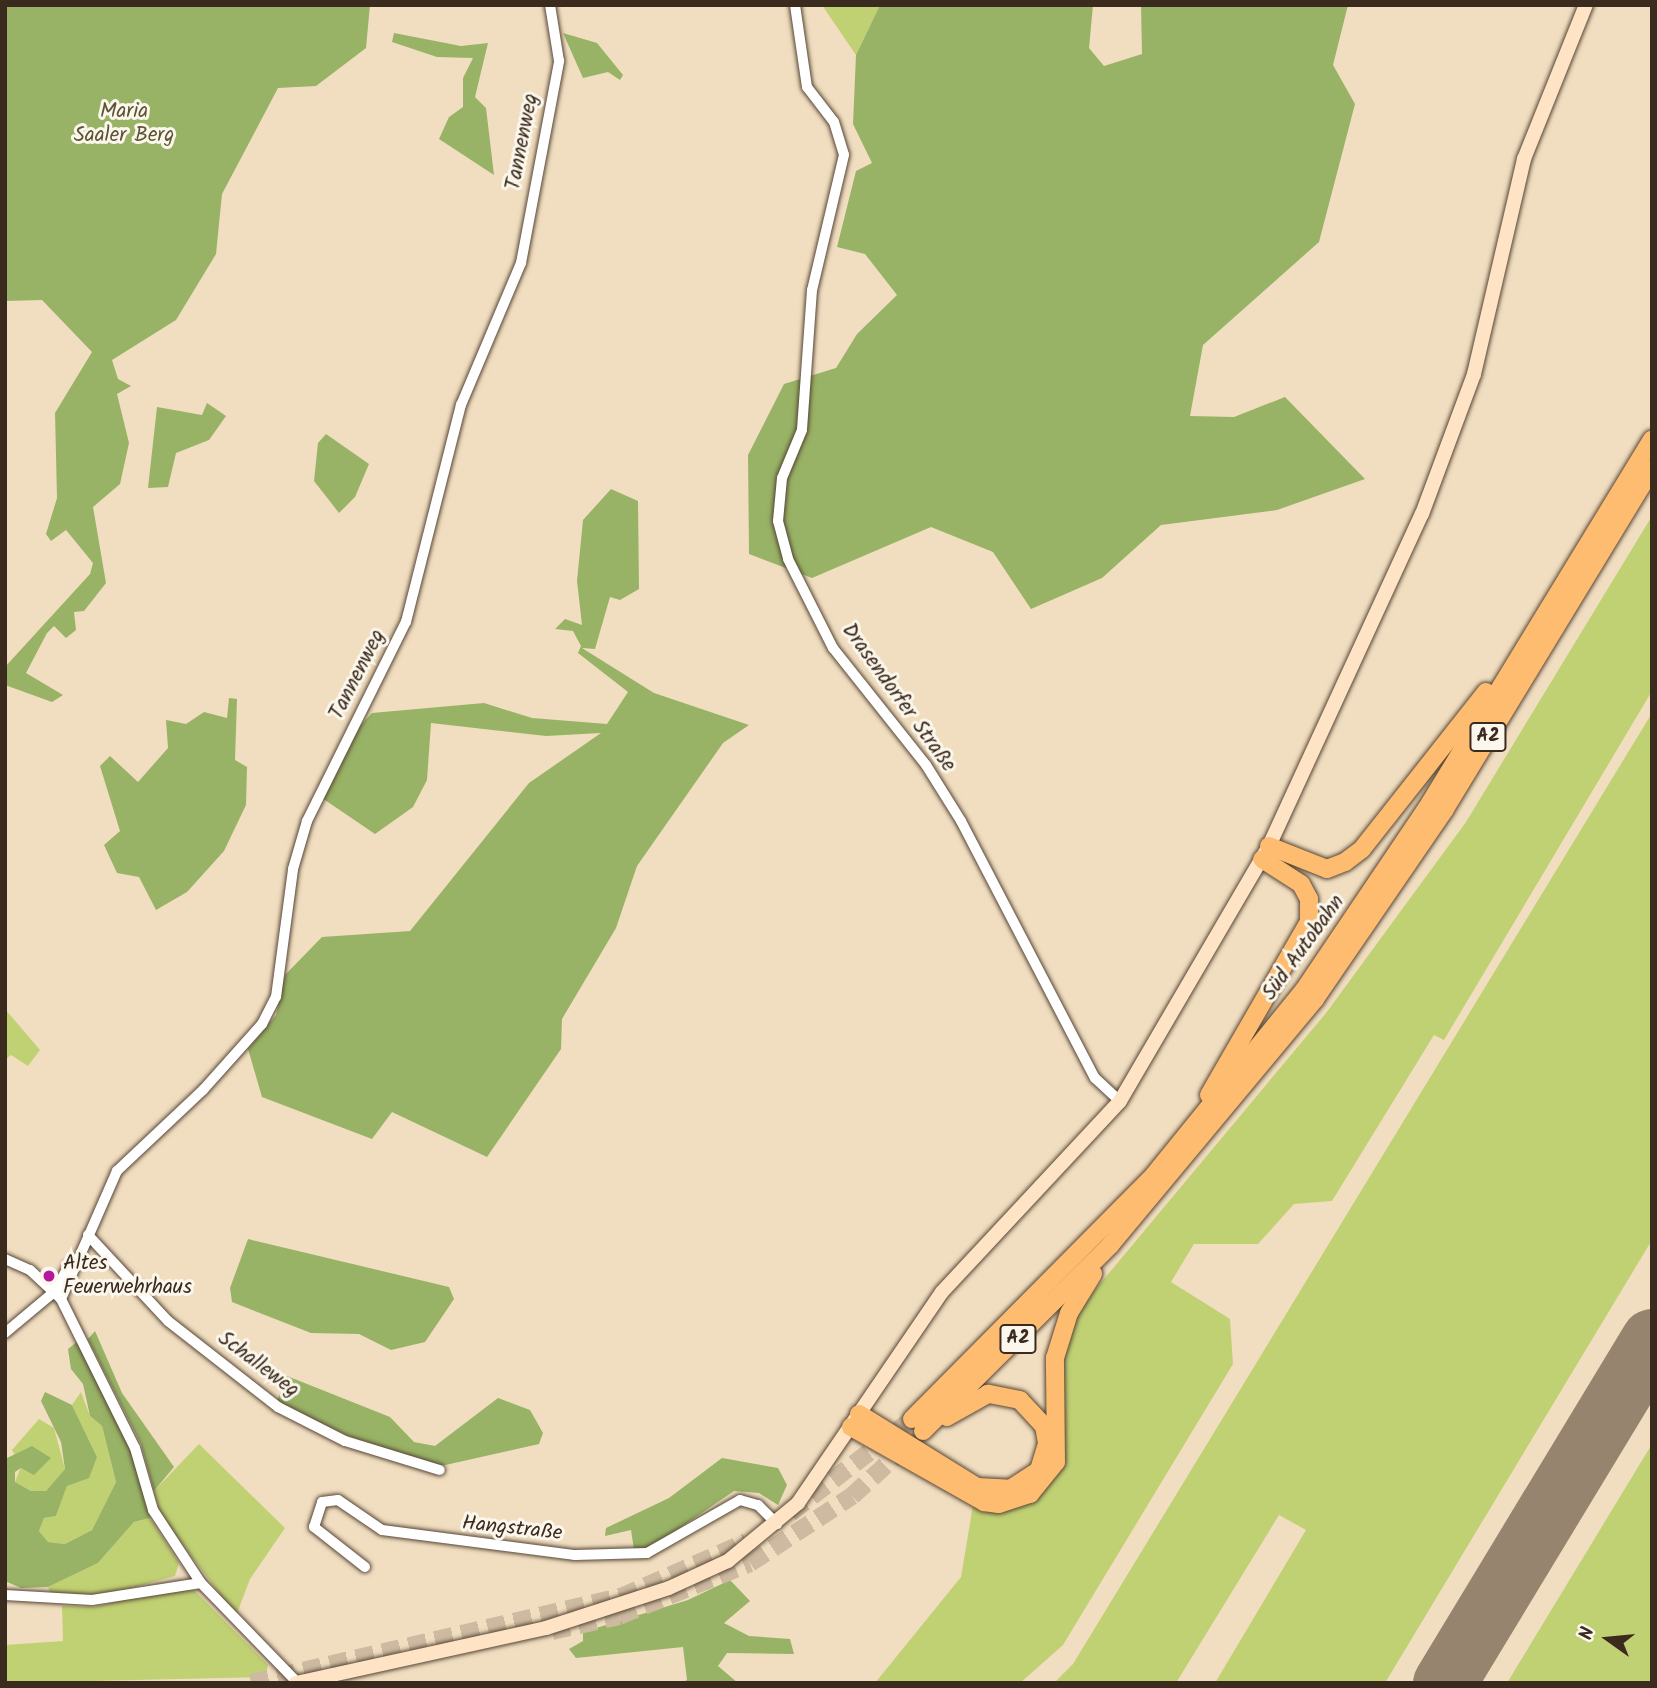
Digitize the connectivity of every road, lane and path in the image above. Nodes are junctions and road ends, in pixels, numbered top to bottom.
1 (550, 5) edge
2 (795, 5) edge
3 (1586, 5) edge
4 (1652, 440) edge
5 (1652, 468) edge
6 (1533, 635) junction
7 (1265, 853) junction
8 (1120, 1101) junction
9 (1187, 1136) junction
10 (88, 1235) junction
11 (1111, 1244) junction
12 (5, 1259) edge
13 (57, 1296) junction
14 (5, 1333) edge
15 (855, 1421) junction
16 (917, 1425) junction
17 (440, 1470) dead end
18 (777, 1524) junction
19 (365, 1567) dead end
20 (201, 1583) junction
21 (5, 1595) edge
22 (296, 1683) edge

1 - 10 street, Tannenweg
2 - 8 street, Drasendorfer Straße
3 - 7 main road
4 - 6 highway, Süd Autobahn / A2
5 - 11 highway, Süd Autobahn / A2
6 - 7 highway
6 - 9 highway, Süd Autobahn / A2
7 - 8 main road
7 - 9 highway
8 - 15 main road
9 - 16 highway, Süd Autobahn / A2
10 - 13 street, Tannenweg
10 - 17 street, Schalleweg
11 - 15 highway
11 - 16 highway, Süd Autobahn / A2
12 - 13 street
13 - 14 street, Tannenweg
13 - 20 street
15 - 16 highway
15 - 18 main road
18 - 19 street, Hangstraße
18 - 22 main road
20 - 21 street
20 - 22 street

